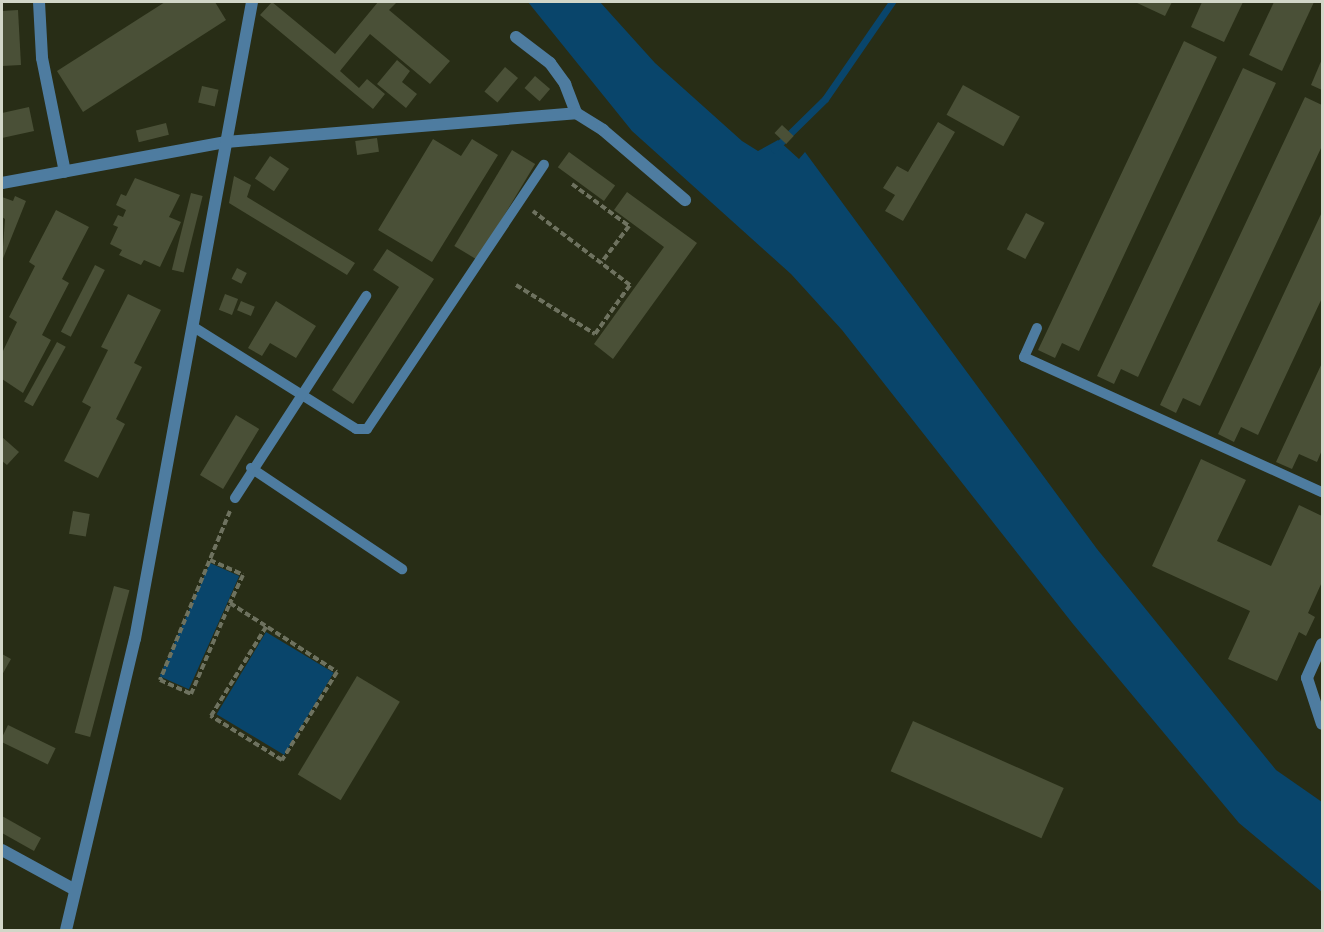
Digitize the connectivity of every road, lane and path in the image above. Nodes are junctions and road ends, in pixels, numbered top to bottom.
1 (39, 2) edge
2 (252, 2) edge
3 (516, 37) dead end
4 (576, 113) junction
5 (226, 142) junction
6 (544, 165) dead end
7 (65, 172) junction
8 (2, 183) edge
9 (572, 184) dead end
10 (685, 200) dead end
11 (520, 202) junction
12 (601, 263) junction
13 (516, 285) dead end
14 (366, 296) dead end
15 (192, 326) junction
16 (1036, 328) dead end
17 (301, 394) junction
18 (251, 468) junction
19 (1323, 492) edge
20 (235, 498) joint
21 (210, 560) junction
22 (402, 569) dead end
23 (230, 603) junction
24 (266, 627) junction
25 (1323, 644) edge
26 (1323, 724) edge
27 (2, 850) edge
28 (75, 890) junction
29 (66, 930) edge

1 - 7 street
2 - 5 street
3 - 4 street
4 - 5 street
4 - 10 street
5 - 7 street
5 - 15 street
6 - 11 lane
7 - 8 street
9 - 12 path
11 - 12 path
11 - 17 lane
12 - 13 path
14 - 17 lane
15 - 17 lane
15 - 28 street
16 - 19 lane
17 - 18 lane
18 - 20 lane
18 - 22 lane
20 - 21 path
21 - 23 path
21 - 23 path
23 - 24 path
24 - 24 path
25 - 26 street
27 - 28 street
28 - 29 street

